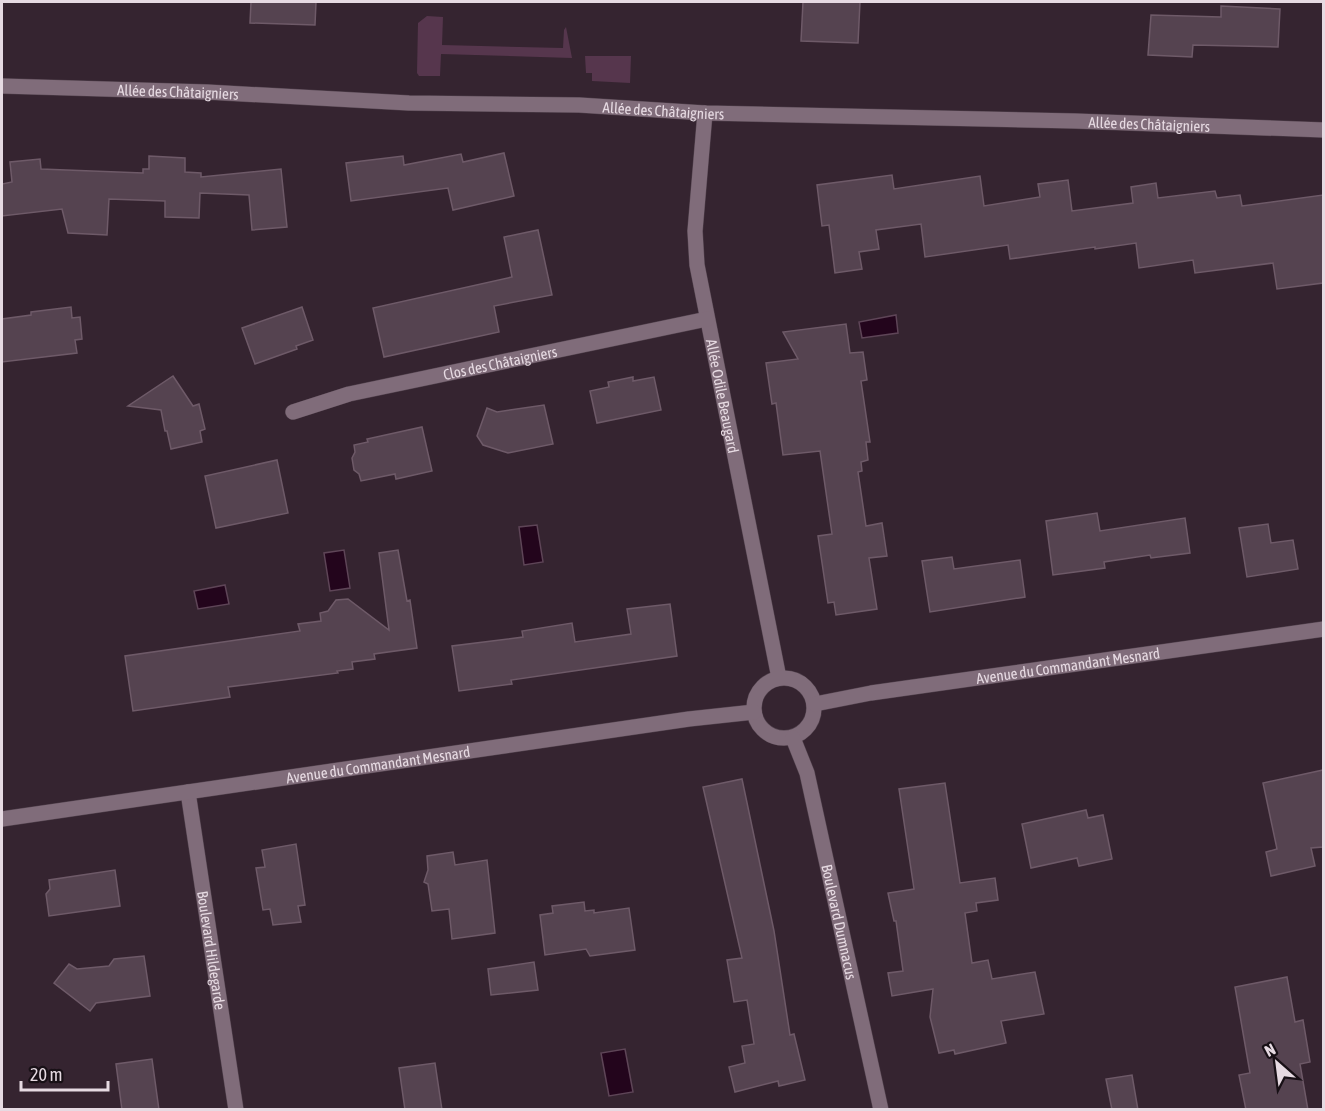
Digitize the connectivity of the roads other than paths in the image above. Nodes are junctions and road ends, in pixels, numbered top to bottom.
1 (2, 86) edge
2 (705, 113) junction
3 (1323, 130) edge
4 (707, 319) junction
5 (293, 412) dead end
6 (1323, 629) edge
7 (779, 678) junction
8 (815, 704) junction
9 (754, 712) junction
10 (793, 738) junction
11 (188, 792) junction
12 (2, 819) edge
13 (236, 1110) edge
14 (881, 1110) edge

1 - 2 street, Allée des Châtaigniers
2 - 3 street, Allée des Châtaigniers
2 - 4 street, Allée Odile Beaugard
4 - 5 street, Clos des Châtaigniers
4 - 7 street, Allée Odile Beaugard
6 - 8 street, Avenue du Commandant Mesnard
7 - 8 street
7 - 9 street
8 - 10 street
9 - 10 street
9 - 11 street, Avenue du Commandant Mesnard
10 - 14 street, Boulevard Dumnacus
11 - 12 street, Avenue du Commandant Mesnard
11 - 13 street, Boulevard Hildegarde

